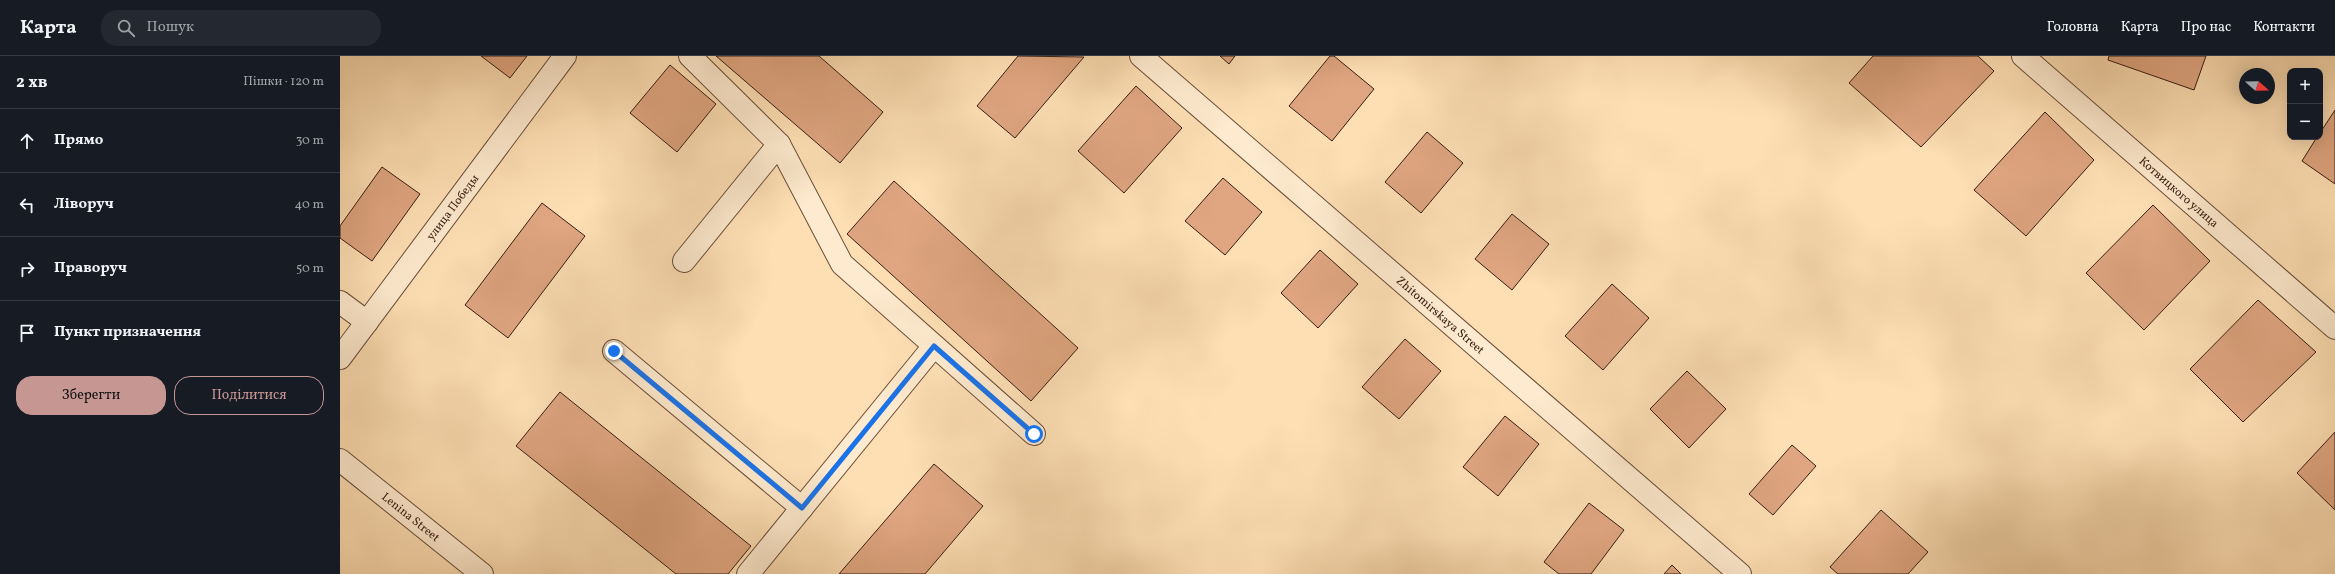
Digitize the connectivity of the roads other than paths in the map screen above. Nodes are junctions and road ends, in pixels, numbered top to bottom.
1 (565, 56) edge
2 (690, 56) edge
3 (1141, 56) edge
4 (2023, 56) edge
5 (779, 144) junction
6 (684, 261) dead end
7 (340, 302) edge
8 (367, 322) junction
9 (2335, 328) edge
10 (934, 346) junction
11 (614, 351) dead end
12 (340, 358) edge
13 (1034, 434) dead end
14 (340, 460) edge
15 (802, 508) junction
16 (482, 574) edge
17 (748, 574) edge
18 (1740, 574) edge

1 - 8 street, улица Победы
2 - 5 street
3 - 18 street, Zhitomirskaya Street
4 - 9 street, Котвицкого улица
5 - 6 street
5 - 10 street
7 - 8 street
8 - 12 street, улица Победы
10 - 13 street
10 - 15 street
11 - 15 street
14 - 16 street, Lenina Street
15 - 17 street

